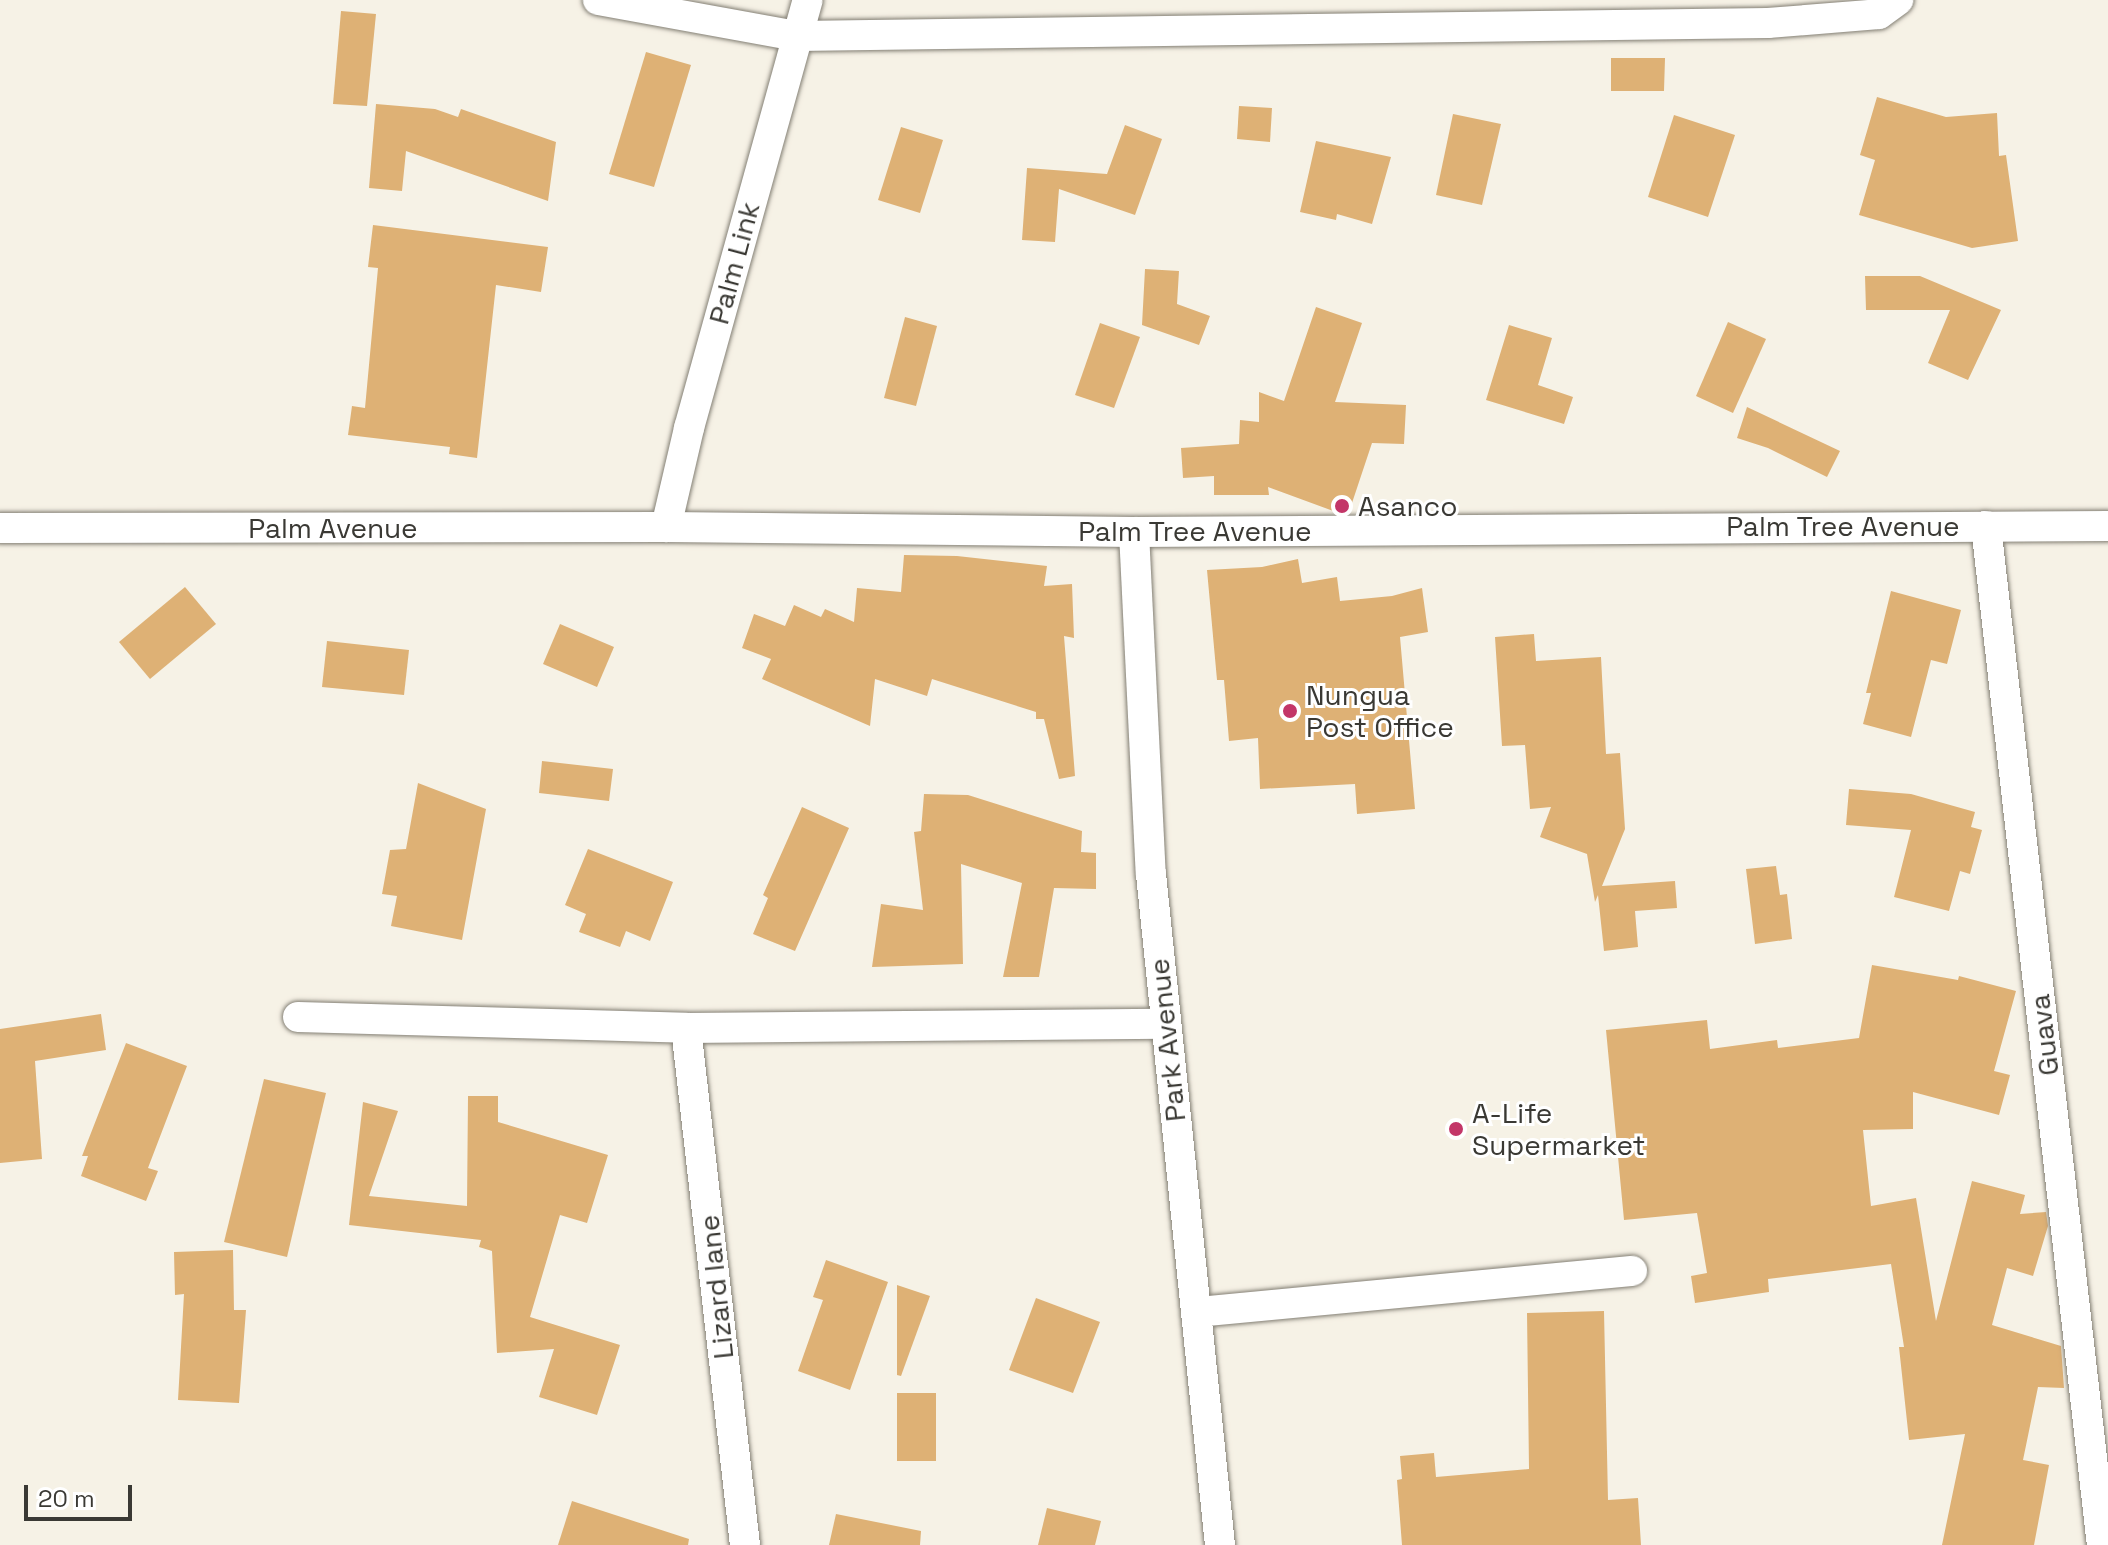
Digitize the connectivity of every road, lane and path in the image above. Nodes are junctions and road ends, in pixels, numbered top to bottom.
1 (598, 0) edge
2 (808, 0) edge
3 (1898, 0) edge
4 (797, 36) junction
5 (1986, 526) junction
6 (2108, 526) edge
7 (666, 527) junction
8 (0, 528) edge
9 (1134, 532) junction
10 (298, 1017) dead end
11 (1164, 1024) junction
12 (686, 1028) junction
13 (1632, 1271) dead end
14 (1198, 1312) junction
15 (745, 1545) edge
16 (1220, 1545) edge
17 (2102, 1545) edge

1 - 4 street
2 - 4 street, Palm Link
3 - 4 street
4 - 7 street, Palm Link
5 - 6 street, Palm Tree Avenue
5 - 9 street, Palm Tree Avenue
5 - 17 street, Guava
7 - 8 street, Palm Avenue
7 - 9 street, Palm Tree Avenue
9 - 11 street, Park Avenue
10 - 12 street
11 - 12 street
11 - 14 street, Park Avenue
12 - 15 street, Lizard lane
13 - 14 street
14 - 16 street, Park Avenue

